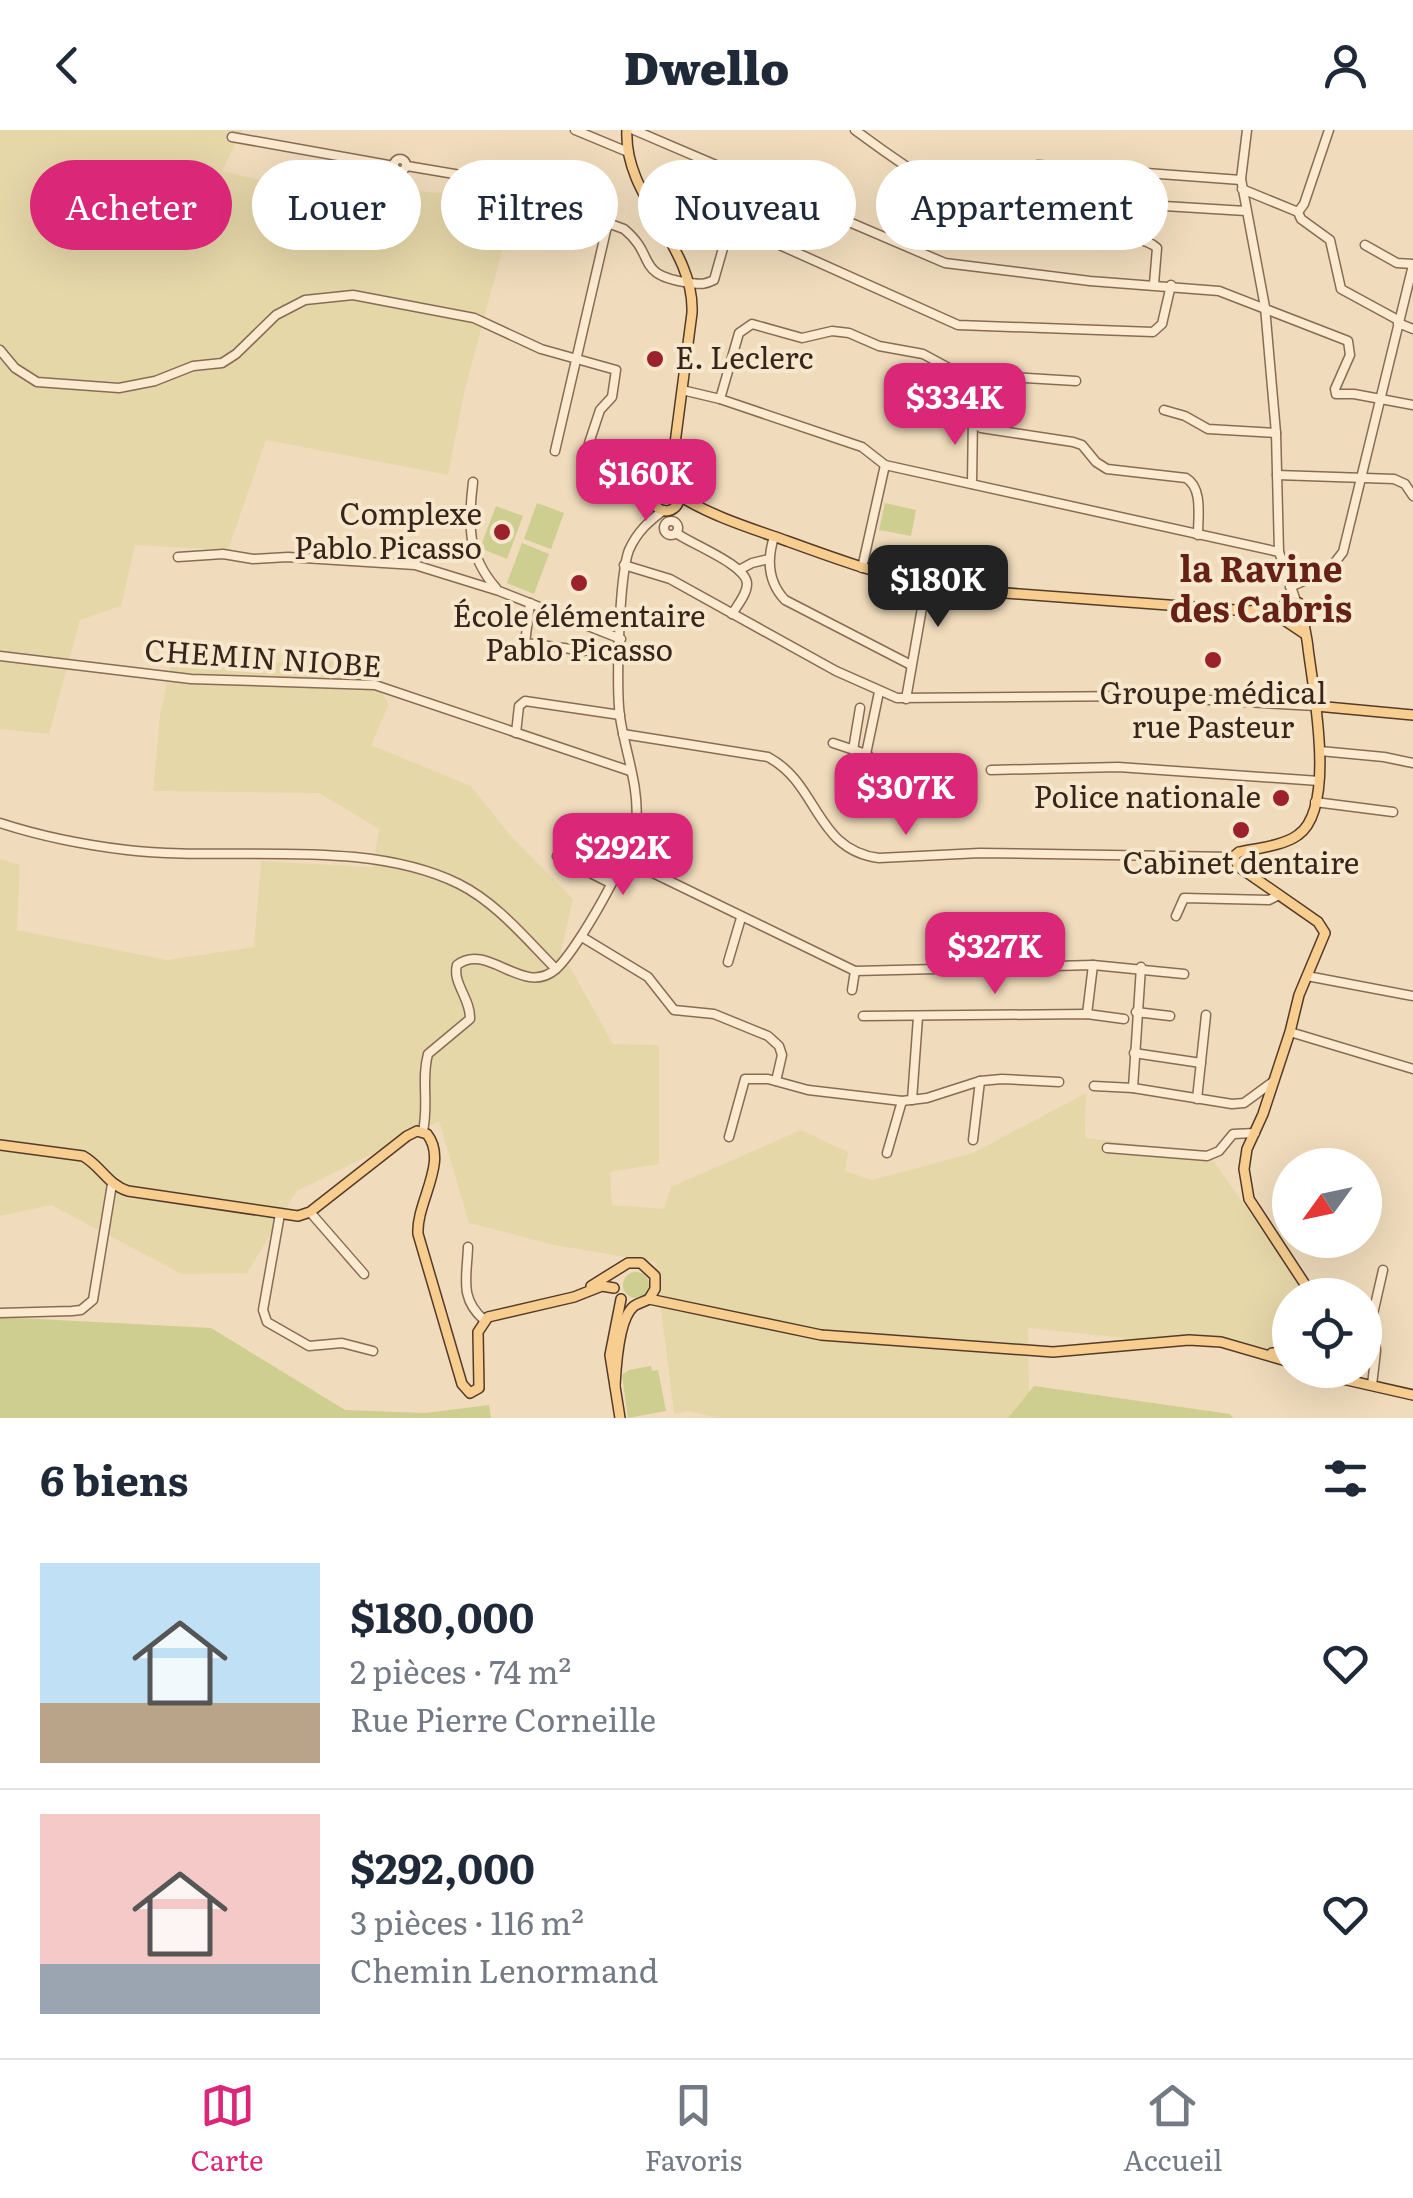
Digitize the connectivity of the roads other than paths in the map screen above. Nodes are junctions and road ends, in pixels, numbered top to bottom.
1 (575, 130) edge
2 (631, 130) edge
3 (855, 130) edge
4 (1247, 130) edge
5 (1330, 130) edge
6 (232, 137) dead end
7 (628, 152) junction
8 (441, 172) edge
9 (1168, 178) edge
10 (1242, 185) junction
11 (1168, 206) edge
12 (1246, 211) junction
13 (1298, 212) junction
14 (618, 228) edge
15 (1365, 245) dead end
16 (601, 250) edge
17 (1413, 265) edge
18 (690, 282) junction
19 (1154, 284) junction
20 (1171, 285) junction
21 (1266, 307) junction
22 (1398, 321) junction
23 (1413, 330) edge
24 (0, 350) edge
25 (576, 359) junction
26 (981, 376) junction
27 (1076, 381) dead end
28 (682, 390) junction
29 (1378, 398) junction
30 (720, 399) junction
31 (1413, 405) edge
32 (1164, 410) dead end
33 (975, 424) junction
34 (1276, 433) junction
35 (555, 451) dead end
36 (885, 466) junction
37 (1277, 475) junction
38 (1360, 478) junction
39 (473, 482) dead end
40 (638, 483) junction
41 (972, 484) junction
42 (670, 492) junction
43 (1413, 496) edge
44 (653, 502) junction
45 (664, 510) junction
46 (650, 520) junction
47 (676, 532) dead end
48 (1198, 534) junction
49 (774, 537) junction
50 (1279, 552) junction
51 (178, 557) dead end
52 (770, 559) junction
53 (624, 565) junction
54 (481, 568) junction
55 (862, 568) junction
56 (740, 570) junction
57 (474, 582) junction
58 (926, 585) junction
59 (1290, 588) junction
60 (499, 591) junction
61 (530, 603) junction
62 (1286, 607) junction
63 (732, 614) junction
64 (1299, 623) junction
65 (621, 639) junction
66 (587, 652) dead end
67 (0, 656) edge
68 (911, 665) junction
69 (879, 692) junction
70 (906, 699) junction
71 (1316, 706) junction
72 (860, 708) dead end
73 (620, 715) junction
74 (1413, 715) edge
75 (516, 733) junction
76 (623, 734) junction
77 (833, 743) dead end
78 (853, 750) junction
79 (1320, 751) junction
80 (866, 754) junction
81 (1413, 763) edge
82 (991, 770) dead end
83 (630, 771) junction
84 (897, 774) dead end
85 (1319, 781) junction
86 (1315, 802) junction
87 (1393, 812) dead end
88 (0, 823) edge
89 (557, 856) dead end
90 (1233, 857) junction
91 (624, 858) junction
92 (610, 883) junction
93 (1279, 895) junction
94 (1176, 916) dead end
95 (741, 918) junction
96 (582, 937) junction
97 (728, 962) dead end
98 (1094, 964) junction
99 (1141, 967) junction
100 (556, 969) junction
101 (855, 971) junction
102 (1184, 974) dead end
103 (1306, 976) junction
104 (852, 990) dead end
105 (1413, 996) edge
106 (1136, 1012) junction
107 (1087, 1014) junction
108 (1206, 1014) dead end
109 (863, 1016) dead end
110 (1170, 1016) dead end
111 (918, 1017) junction
112 (1124, 1019) dead end
113 (1290, 1032) junction
114 (1134, 1053) junction
115 (1201, 1063) junction
116 (1413, 1069) edge
117 (776, 1081) junction
118 (980, 1081) junction
119 (1274, 1081) junction
120 (1059, 1082) dead end
121 (1094, 1086) dead end
122 (1133, 1088) junction
123 (1197, 1099) junction
124 (907, 1100) junction
125 (423, 1132) junction
126 (1255, 1133) junction
127 (729, 1137) dead end
128 (974, 1140) dead end
129 (0, 1145) edge
130 (1107, 1148) dead end
131 (887, 1153) dead end
132 (112, 1184) junction
133 (310, 1212) junction
134 (280, 1214) junction
135 (468, 1247) dead end
136 (1382, 1270) dead end
137 (618, 1271) junction
138 (364, 1274) dead end
139 (1301, 1278) edge
140 (1380, 1278) edge
141 (614, 1288) junction
142 (655, 1289) junction
143 (581, 1294) junction
144 (621, 1299) junction
145 (648, 1300) junction
146 (635, 1304) junction
147 (675, 1304) junction
148 (0, 1313) edge
149 (484, 1320) junction
150 (374, 1350) dead end
151 (1264, 1353) junction
152 (1272, 1353) edge
153 (610, 1355) junction
154 (1272, 1356) edge
155 (616, 1368) junction
156 (615, 1386) junction
157 (1382, 1387) edge
158 (1413, 1395) edge
159 (620, 1418) edge

1 - 7 street
2 - 7 main road
2 - 19 street
3 - 19 street
4 - 10 street
5 - 13 street
6 - 8 street
7 - 18 main road
9 - 10 street
10 - 12 street
10 - 13 street
11 - 12 street
12 - 21 street
13 - 22 street
14 - 18 street
15 - 17 street
16 - 25 street
17 - 22 street
18 - 20 street
18 - 28 main road
19 - 20 street
20 - 21 street
21 - 29 street
21 - 34 street
22 - 23 street
22 - 29 street
24 - 25 street
25 - 35 street
25 - 40 street
26 - 27 street
26 - 30 street
26 - 33 street
28 - 30 street
28 - 42 main road
29 - 31 street
29 - 38 street
30 - 36 street
32 - 34 street
33 - 41 street
33 - 48 street
34 - 37 street
36 - 41 street
36 - 55 street
37 - 38 street
37 - 50 street
38 - 43 street
38 - 59 street
39 - 54 street
40 - 42 street
40 - 44 street
41 - 48 street
42 - 44 main road
42 - 45 main road
42 - 49 main road
44 - 45 main road
44 - 46 street
45 - 46 street
46 - 53 street
47 - 56 street
48 - 50 street
49 - 52 street
49 - 55 main road
50 - 59 street
51 - 57 street
52 - 56 street
52 - 68 street
53 - 63 street
53 - 65 street
54 - 57 street
54 - 60 street
55 - 58 main road
56 - 63 street
57 - 60 street
58 - 62 main road
58 - 68 street
59 - 62 street
60 - 61 street
61 - 65 street
61 - 66 street
62 - 64 main road
62 - 64 main road
63 - 69 street
64 - 71 main road
65 - 73 street
67 - 75 street, CHEMIN NIOBE
68 - 70 street
69 - 70 street
69 - 80 street
70 - 71 street
71 - 74 main road
71 - 79 main road
72 - 78 street
73 - 75 street
73 - 76 street
75 - 83 street, CHEMIN NIOBE
76 - 83 street
76 - 90 street
77 - 78 street
78 - 80 street
79 - 81 street
79 - 85 main road
80 - 84 street
82 - 85 street
83 - 91 street
85 - 86 main road
86 - 87 street
86 - 90 main road
88 - 100 street
89 - 92 street
90 - 93 main road
91 - 92 street
91 - 95 street
92 - 96 street
93 - 94 street
93 - 103 main road
95 - 97 street
95 - 101 street
96 - 100 street
96 - 117 street
98 - 99 street
98 - 101 street
98 - 107 street
99 - 102 street
99 - 106 street
100 - 125 street
101 - 104 street
103 - 105 street
103 - 113 main road
106 - 110 street
106 - 114 street
107 - 111 street
107 - 112 street
108 - 115 street
109 - 111 street
111 - 124 street
113 - 116 street
113 - 119 main road
114 - 115 street
114 - 122 street
115 - 123 street
117 - 124 street
117 - 127 street
118 - 120 street
118 - 124 street
118 - 128 street
119 - 123 street
119 - 126 main road
121 - 122 street
122 - 123 street
124 - 131 street
125 - 133 main road
125 - 149 main road
126 - 130 street
126 - 139 main road
129 - 132 main road
132 - 134 main road
132 - 148 street
133 - 134 main road
133 - 138 street
134 - 150 street
135 - 149 street
136 - 140 street
137 - 141 main road
137 - 142 main road
137 - 143 main road
141 - 143 main road
141 - 144 main road
142 - 145 main road
142 - 147 main road
143 - 149 main road
144 - 146 main road
144 - 153 main road
145 - 146 main road
145 - 147 main road
146 - 155 main road
147 - 151 main road
151 - 152 main road
151 - 154 main road
153 - 155 main road
153 - 156 main road
155 - 156 main road
156 - 159 main road
157 - 158 main road

